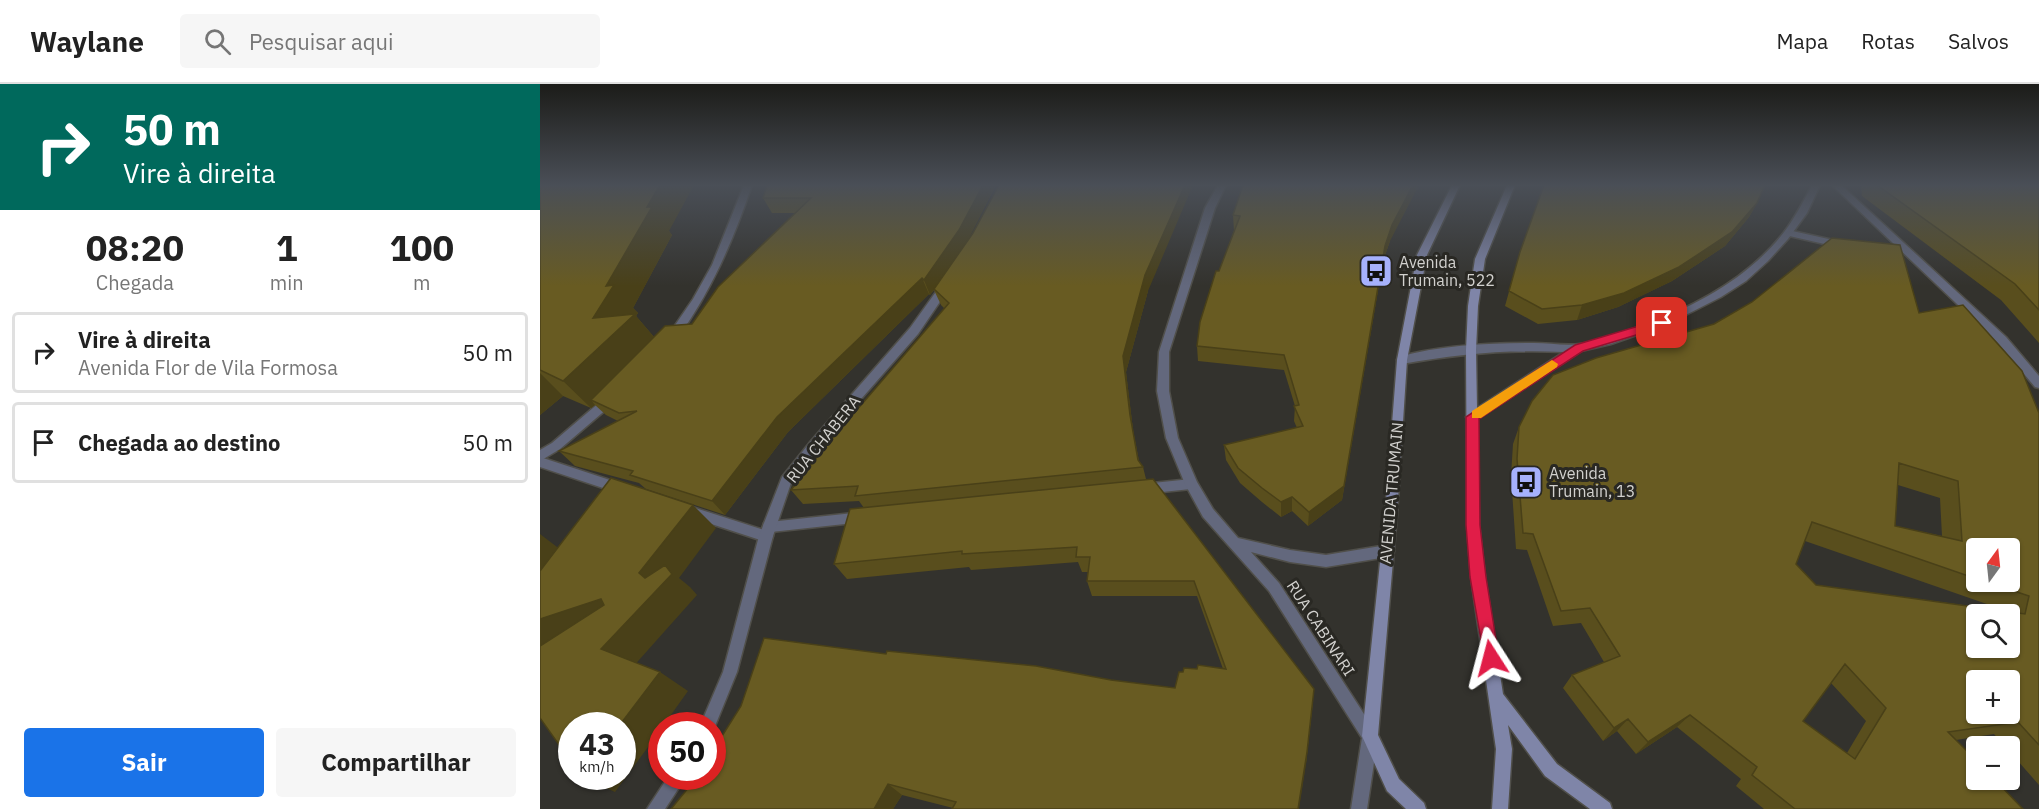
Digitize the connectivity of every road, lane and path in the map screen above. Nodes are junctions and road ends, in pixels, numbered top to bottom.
1 (736, 219) edge
2 (1207, 219) edge
3 (1440, 219) edge
4 (1497, 219) edge
5 (1798, 219) edge
6 (1871, 219) edge
7 (1788, 233) junction
8 (1858, 249) edge
9 (1902, 261) edge
10 (1922, 268) junction
11 (953, 275) edge
12 (1579, 348) junction
13 (661, 350) edge
14 (1471, 350) junction
15 (1402, 360) junction
16 (2039, 384) edge
17 (621, 389) edge
18 (1472, 417) junction
19 (540, 456) edge
20 (540, 462) edge
21 (1191, 484) junction
22 (1129, 491) edge
23 (630, 492) edge
24 (675, 506) edge
25 (873, 516) edge
26 (767, 531) junction
27 (1237, 543) junction
28 (1387, 551) junction
29 (1497, 698) junction
30 (714, 712) edge
31 (1370, 736) junction
32 (669, 790) edge
33 (655, 809) edge
34 (1359, 809) edge
35 (1418, 809) edge
36 (1500, 809) edge
37 (1604, 809) edge

1 - 13 street
2 - 21 street, RUA CABINARI
3 - 15 main road, AVENIDA TRUMAIN
4 - 14 main road
5 - 7 street
6 - 10 street
7 - 8 street
7 - 12 street
9 - 10 street
10 - 16 street
11 - 26 street, RUA CHABERA
12 - 14 street
12 - 18 street
14 - 15 street
14 - 18 main road
15 - 28 main road, AVENIDA TRUMAIN
17 - 19 street
18 - 29 main road
20 - 23 street
21 - 22 street
21 - 27 street, RUA CABINARI
24 - 26 street
25 - 26 street
26 - 30 street, RUA CHABERA
27 - 28 street, RUA CABINARI
27 - 31 street, RUA CABINARI
28 - 31 main road, AVENIDA TRUMAIN
29 - 36 main road
29 - 37 main road
31 - 34 street, AVENIDA TRUMAIN
31 - 35 main road
32 - 33 street

